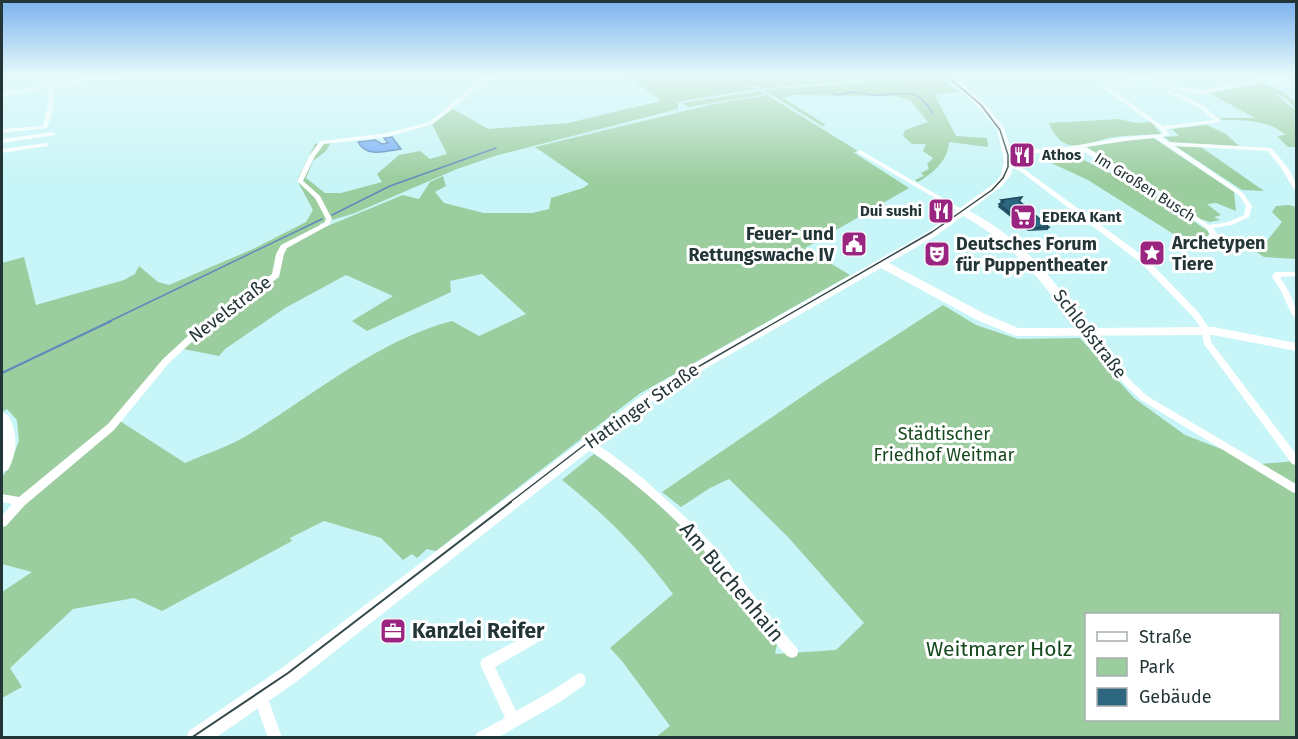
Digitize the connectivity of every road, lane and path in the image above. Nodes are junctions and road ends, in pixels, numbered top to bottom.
1 (50, 109) edge
2 (447, 109) edge
3 (986, 109) edge
4 (1136, 109) edge
5 (1204, 109) edge
6 (1162, 128) junction
7 (2, 131) edge
8 (53, 134) dead end
9 (1156, 136) junction
10 (2, 141) edge
11 (1170, 144) junction
12 (46, 145) dead end
13 (1081, 147) junction
14 (1008, 149) junction
15 (2, 151) edge
16 (860, 152) dead end
17 (1008, 169) junction
18 (1296, 188) edge
19 (963, 212) junction
20 (1208, 228) junction
21 (1203, 243) dead end
22 (880, 263) junction
23 (1296, 274) edge
24 (1296, 315) edge
25 (1205, 331) junction
26 (1086, 332) junction
27 (1296, 347) edge
28 (2, 419) edge
29 (588, 443) junction
30 (1296, 461) edge
31 (2, 465) edge
32 (1296, 489) edge
33 (3, 498) edge
34 (21, 502) junction
35 (2, 523) edge
36 (533, 638) dead end
37 (792, 652) dead end
38 (579, 680) dead end
39 (260, 695) junction
40 (513, 720) junction
41 (196, 738) edge
42 (275, 738) edge
43 (482, 738) edge

1 - 7 street
2 - 34 street, Nevelstraße
3 - 14 main road
4 - 6 street
5 - 6 street
6 - 9 street
8 - 10 street
9 - 11 street, Im Großen Busch
9 - 13 street
11 - 18 street
11 - 20 street, Im Großen Busch
12 - 15 street
13 - 14 street
13 - 20 street, Im Großen Busch
14 - 17 main road
16 - 19 street, Schloßstraße
17 - 19 main road, Hattinger Straße
17 - 25 street
19 - 22 main road, Hattinger Straße
19 - 26 main road, Schloßstraße
20 - 21 street, Im Großen Busch
22 - 26 main road
22 - 29 main road, Hattinger Straße
23 - 24 street
25 - 26 main road
25 - 27 main road
25 - 30 street
26 - 32 street, Schloßstraße
28 - 31 main road
29 - 37 street, Am Buchenhain
29 - 39 main road, Hattinger Straße
33 - 34 street
34 - 35 street, Nevelstraße
36 - 40 street
38 - 40 street
39 - 41 main road, Hattinger Straße
39 - 42 street
40 - 43 street

